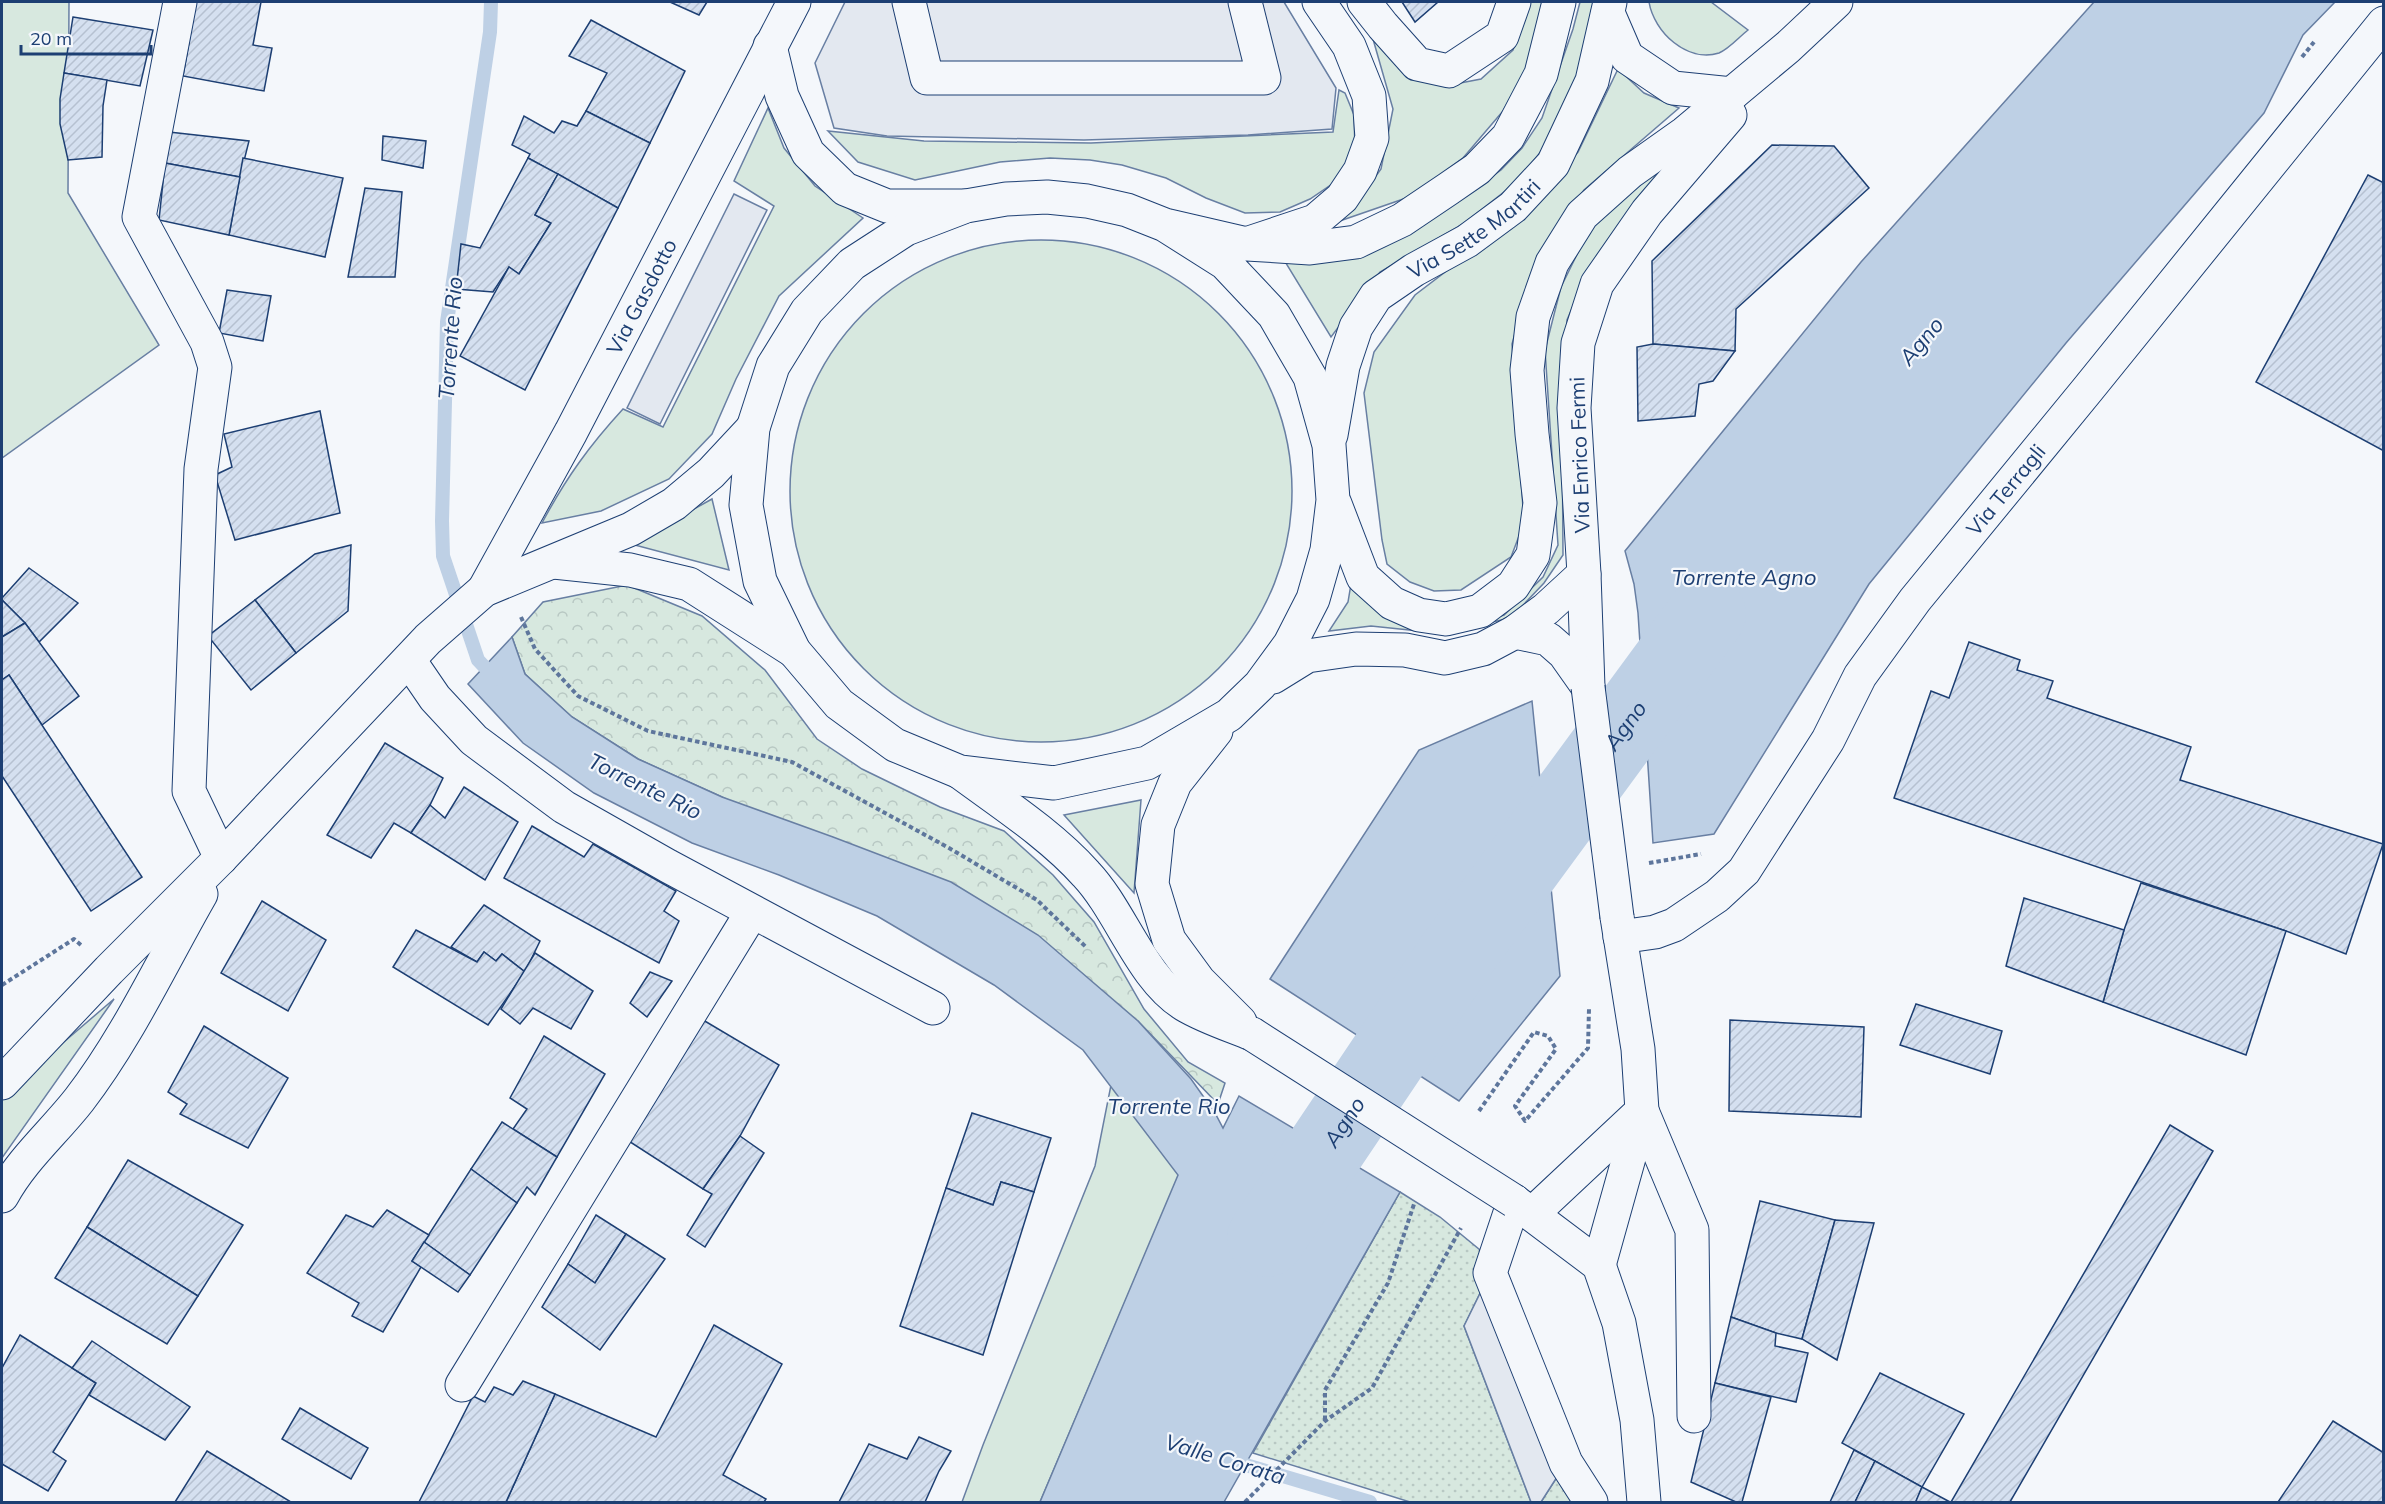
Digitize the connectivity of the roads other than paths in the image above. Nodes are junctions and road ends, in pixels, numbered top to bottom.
1 (180, 2) edge
2 (794, 2) edge
3 (909, 2) edge
4 (1245, 2) edge
5 (1319, 2) edge
6 (1364, 2) edge
7 (1514, 2) edge
8 (1559, 2) edge
9 (1836, 2) edge
10 (1609, 8) edge
11 (2384, 23) edge
12 (770, 46) junction
13 (1788, 47) junction
14 (1732, 94) junction
15 (966, 206) junction
16 (1164, 225) junction
17 (1247, 244) junction
18 (753, 428) junction
19 (1329, 446) junction
20 (1333, 500) junction
21 (549, 561) junction
22 (1584, 574) junction
23 (484, 590) junction
24 (1515, 632) junction
25 (418, 650) junction
26 (794, 651) junction
27 (1260, 685) junction
28 (1588, 687) junction
29 (1229, 715) junction
30 (960, 772) junction
31 (221, 858) junction
32 (752, 912) junction
33 (1618, 927) junction
34 (933, 1008) dead end
35 (1252, 1034) junction
36 (2, 1083) edge
37 (1642, 1111) junction
38 (2, 1196) edge
39 (1523, 1208) junction
40 (1599, 1265) junction
41 (462, 1385) dead end
42 (1694, 1416) dead end
43 (1590, 1503) edge
44 (1644, 1503) edge

1 - 31 main road
2 - 12 main road, Via Gasdotto
3 - 4 main road
5 - 17 main road
6 - 7 main road
8 - 17 main road, Via Sette Martiri
9 - 13 main road, Via Enrico Fermi
10 - 14 main road
10 - 19 main road, Via Sette Martiri
11 - 33 main road, Via Terragli
12 - 15 main road
12 - 23 main road, Via Gasdotto
13 - 14 main road, Via Enrico Fermi
13 - 22 main road, Via Enrico Fermi
14 - 20 main road, Via Enrico Fermi
15 - 16 main road
15 - 18 main road
16 - 17 main road, Via Sette Martiri
16 - 19 main road
18 - 21 main road
18 - 26 main road
19 - 20 main road
20 - 27 main road
21 - 23 main road
21 - 26 main road
22 - 24 main road
22 - 28 main road, Via Enrico Fermi
23 - 25 main road
24 - 27 main road
24 - 28 main road
25 - 31 main road
25 - 32 main road
26 - 30 main road
27 - 29 main road
28 - 33 main road, Via Enrico Fermi, bridge
29 - 30 main road
29 - 35 main road
30 - 35 main road
31 - 36 main road
31 - 38 main road
32 - 34 main road
32 - 41 main road
33 - 37 main road, Via Enrico Fermi
35 - 39 main road, bridge
37 - 39 main road
37 - 40 main road
37 - 42 main road
39 - 40 main road
39 - 43 main road
40 - 44 main road

